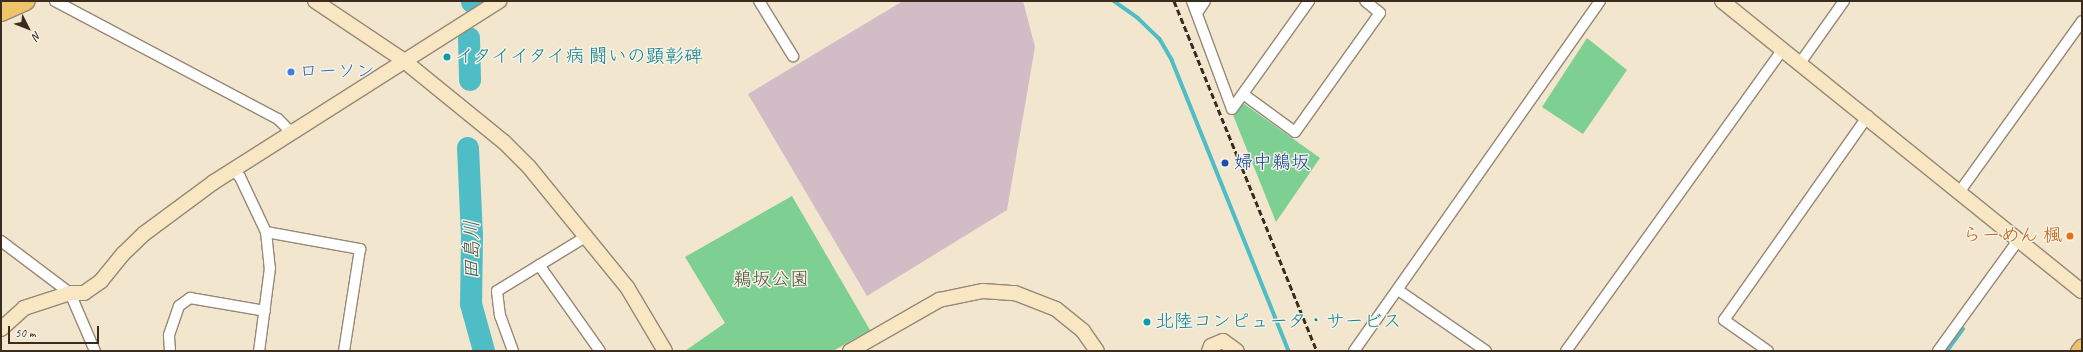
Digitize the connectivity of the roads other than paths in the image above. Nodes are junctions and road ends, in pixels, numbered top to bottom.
1 (55, 1) edge
2 (315, 1) edge
3 (499, 1) edge
4 (759, 1) edge
5 (1192, 1) edge
6 (1205, 1) edge
7 (1309, 1) edge
8 (1365, 1) edge
9 (1600, 1) edge
10 (1722, 1) edge
11 (1844, 1) edge
12 (1197, 13) junction
13 (2082, 21) edge
14 (1783, 49) junction
15 (793, 56) dead end
16 (403, 60) junction
17 (1800, 63) junction
18 (1243, 94) junction
19 (1868, 116) junction
20 (291, 132) junction
21 (233, 170) junction
22 (1960, 191) junction
23 (266, 232) junction
24 (587, 236) junction
25 (2019, 239) junction
26 (1, 241) edge
27 (539, 265) junction
28 (1398, 290) junction
29 (2082, 291) edge
30 (70, 293) junction
31 (265, 311) junction
32 (1, 329) edge
33 (2082, 346) edge
34 (95, 351) edge
35 (170, 351) edge
36 (259, 351) edge
37 (344, 351) edge
38 (513, 351) edge
39 (600, 351) edge
40 (665, 351) edge
41 (850, 351) edge
42 (1097, 351) edge
43 (1209, 351) edge
44 (1237, 351) edge
45 (1354, 351) edge
46 (1486, 351) edge
47 (1566, 351) edge
48 (1768, 351) edge
49 (1938, 351) edge
50 (2078, 351) edge

1 - 20 street
2 - 16 street
3 - 16 street
4 - 15 street
5 - 12 street
6 - 12 street
7 - 18 street
8 - 18 street
9 - 28 street
10 - 14 street
11 - 17 street
12 - 18 street
13 - 22 street
14 - 17 street
14 - 47 street
16 - 20 street
16 - 24 street
17 - 19 street
19 - 22 street
19 - 48 street
20 - 21 street
21 - 23 street
21 - 30 street
22 - 25 street
23 - 31 street
23 - 37 street
24 - 27 street
24 - 40 street
25 - 29 street
25 - 49 street
26 - 30 street
27 - 38 street
27 - 39 street
28 - 45 street
28 - 46 street
30 - 32 street
30 - 34 street
31 - 35 street
31 - 36 street
33 - 50 main road
41 - 42 street
43 - 44 street

